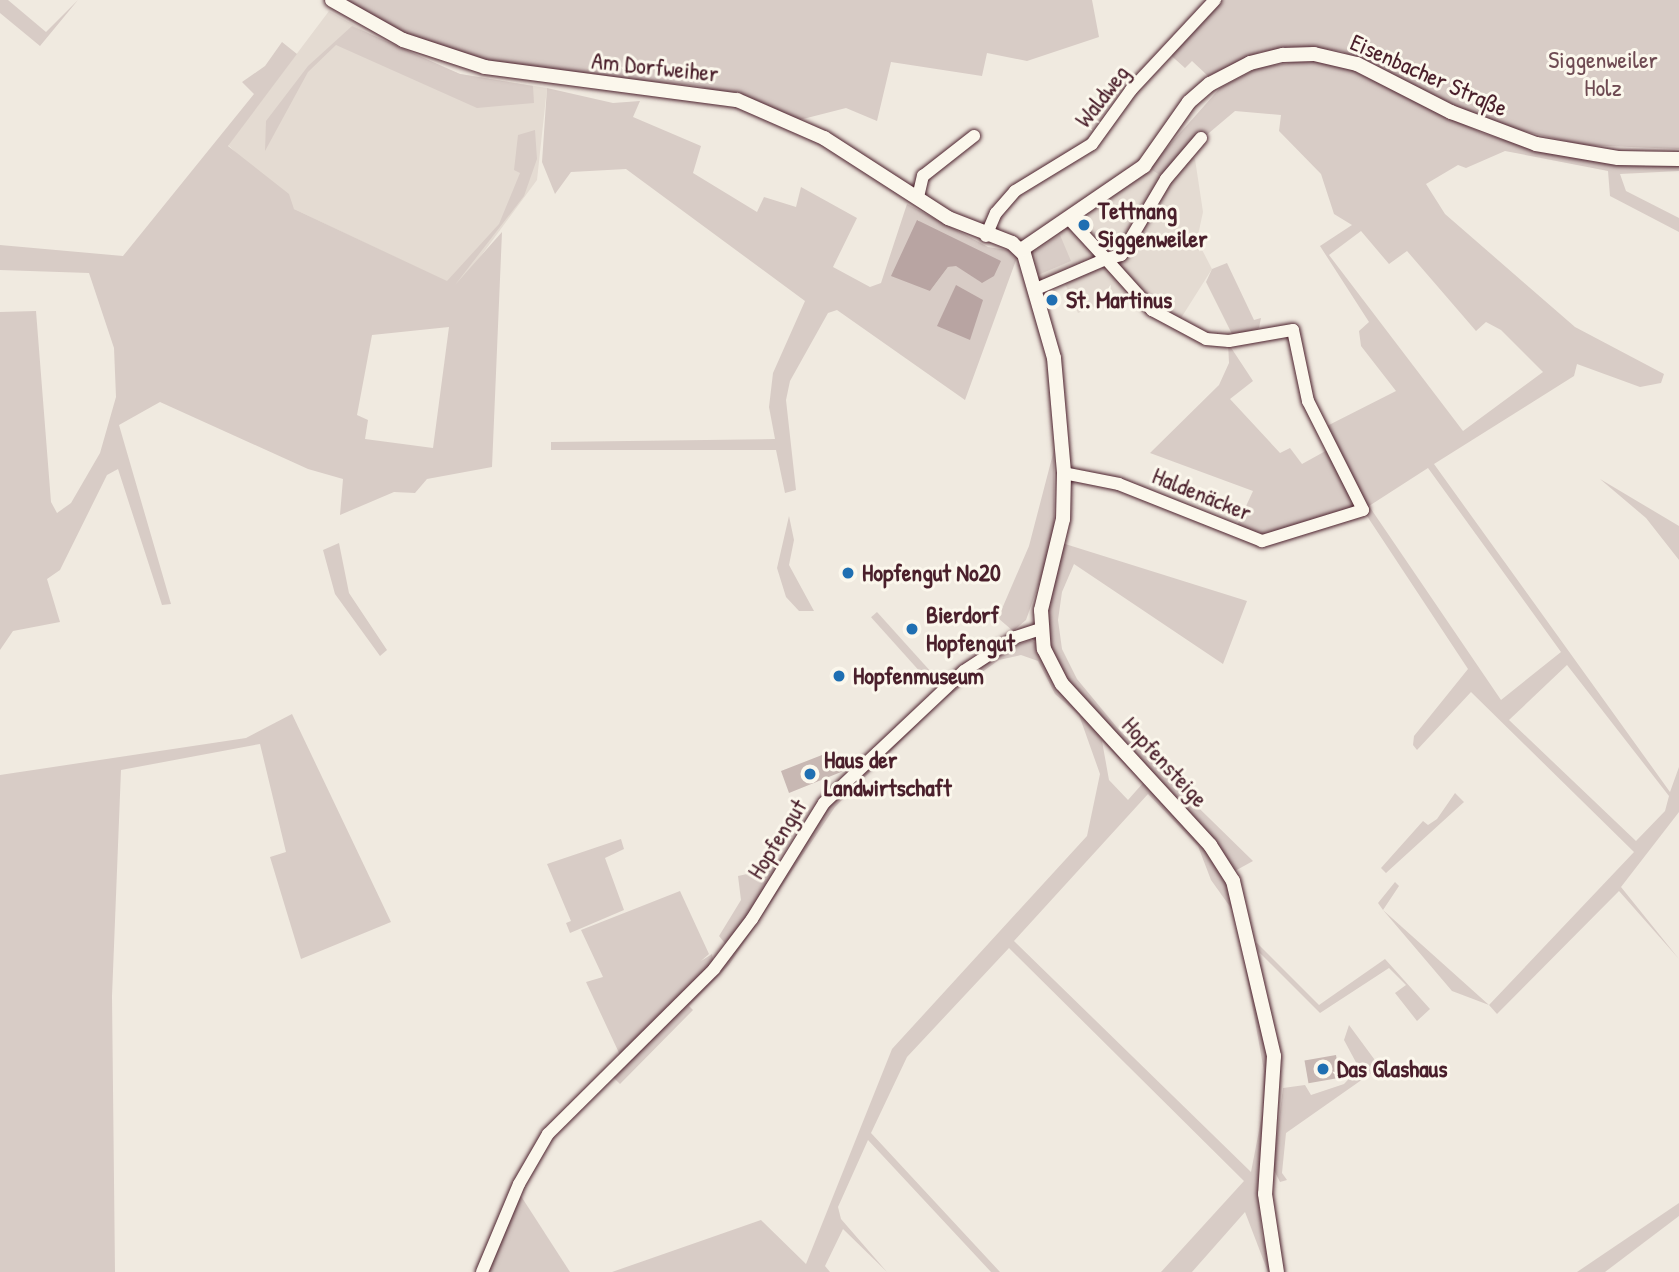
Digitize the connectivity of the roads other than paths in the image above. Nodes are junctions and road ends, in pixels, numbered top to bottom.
1 (332, 0) edge
2 (1215, 0) edge
3 (974, 136) dead end
4 (1201, 138) dead end
5 (1679, 159) edge
6 (918, 197) junction
7 (1070, 220) junction
8 (986, 236) junction
9 (1021, 250) junction
10 (1106, 259) junction
11 (1036, 289) junction
12 (1064, 473) junction
13 (1040, 629) junction
14 (482, 1272) edge
15 (1278, 1272) edge

1 - 6 street, Am Dorfweiher
2 - 8 street, Waldweg
3 - 6 street
4 - 10 street
5 - 7 street, Eisenbacher Straße
6 - 8 street, Am Dorfweiher
7 - 9 street, Eisenbacher Straße
7 - 10 street
8 - 9 street, Am Dorfweiher
9 - 11 street
10 - 11 street
10 - 12 street, Haldenäcker
11 - 12 street
12 - 13 street
13 - 14 street, Hopfengut
13 - 15 street, Hopfensteige

